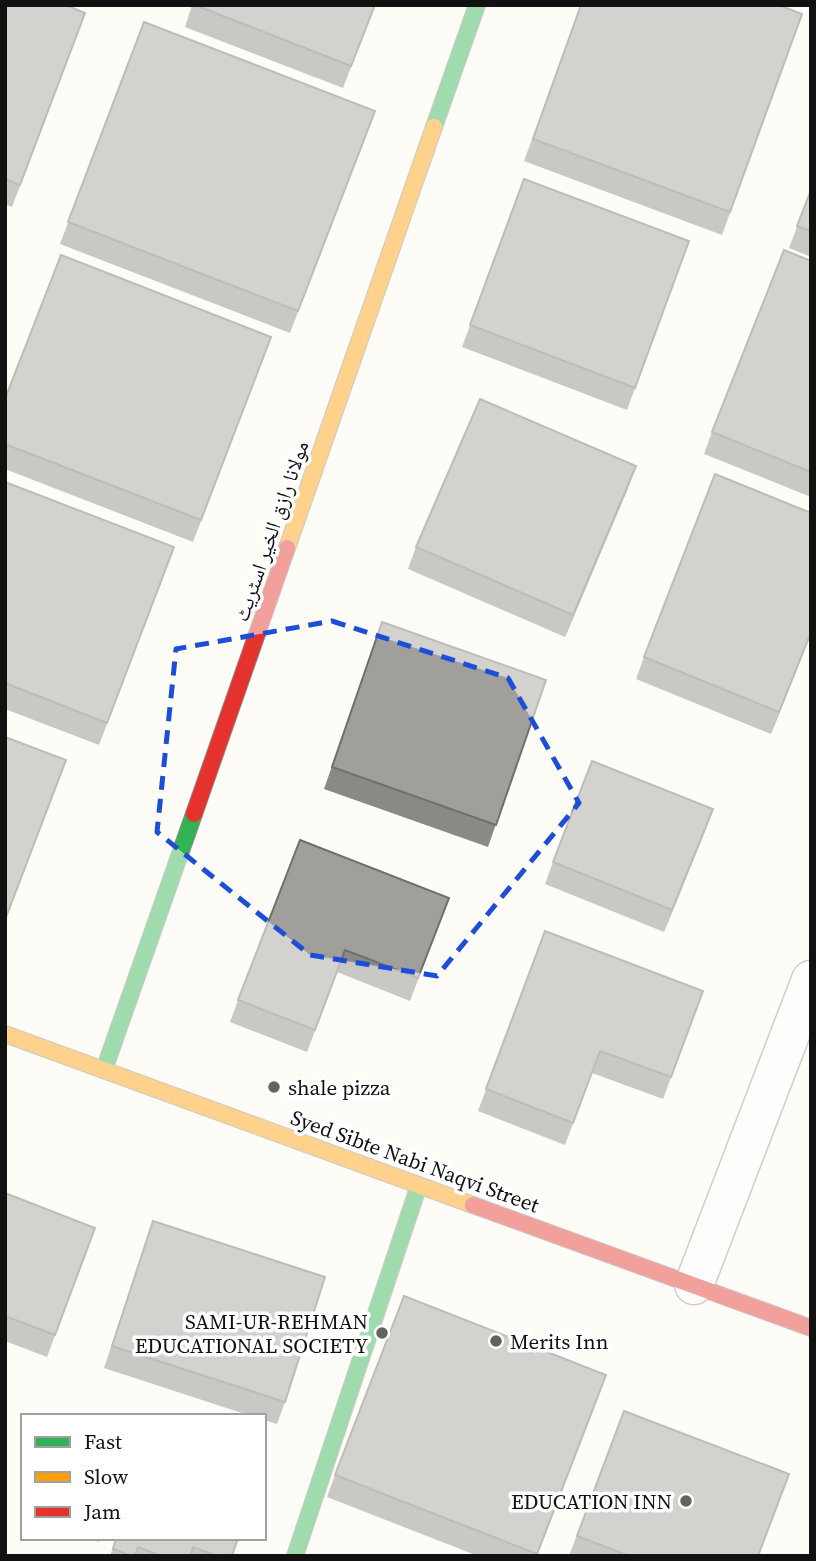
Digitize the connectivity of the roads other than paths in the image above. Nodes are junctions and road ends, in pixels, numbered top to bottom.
1 (477, 5) edge
2 (811, 980) edge
3 (5, 1034) edge
4 (104, 1070) junction
5 (419, 1185) junction
6 (694, 1285) junction
7 (811, 1328) edge
8 (295, 1556) edge

1 - 4 street, مولانا رازق الخیر اسٹریٹ
2 - 6 street
3 - 4 street, Syed Sibte Nabi Naqvi Street
4 - 5 street, Syed Sibte Nabi Naqvi Street
5 - 6 street, Syed Sibte Nabi Naqvi Street
5 - 8 street
6 - 7 street, Syed Sibte Nabi Naqvi Street

